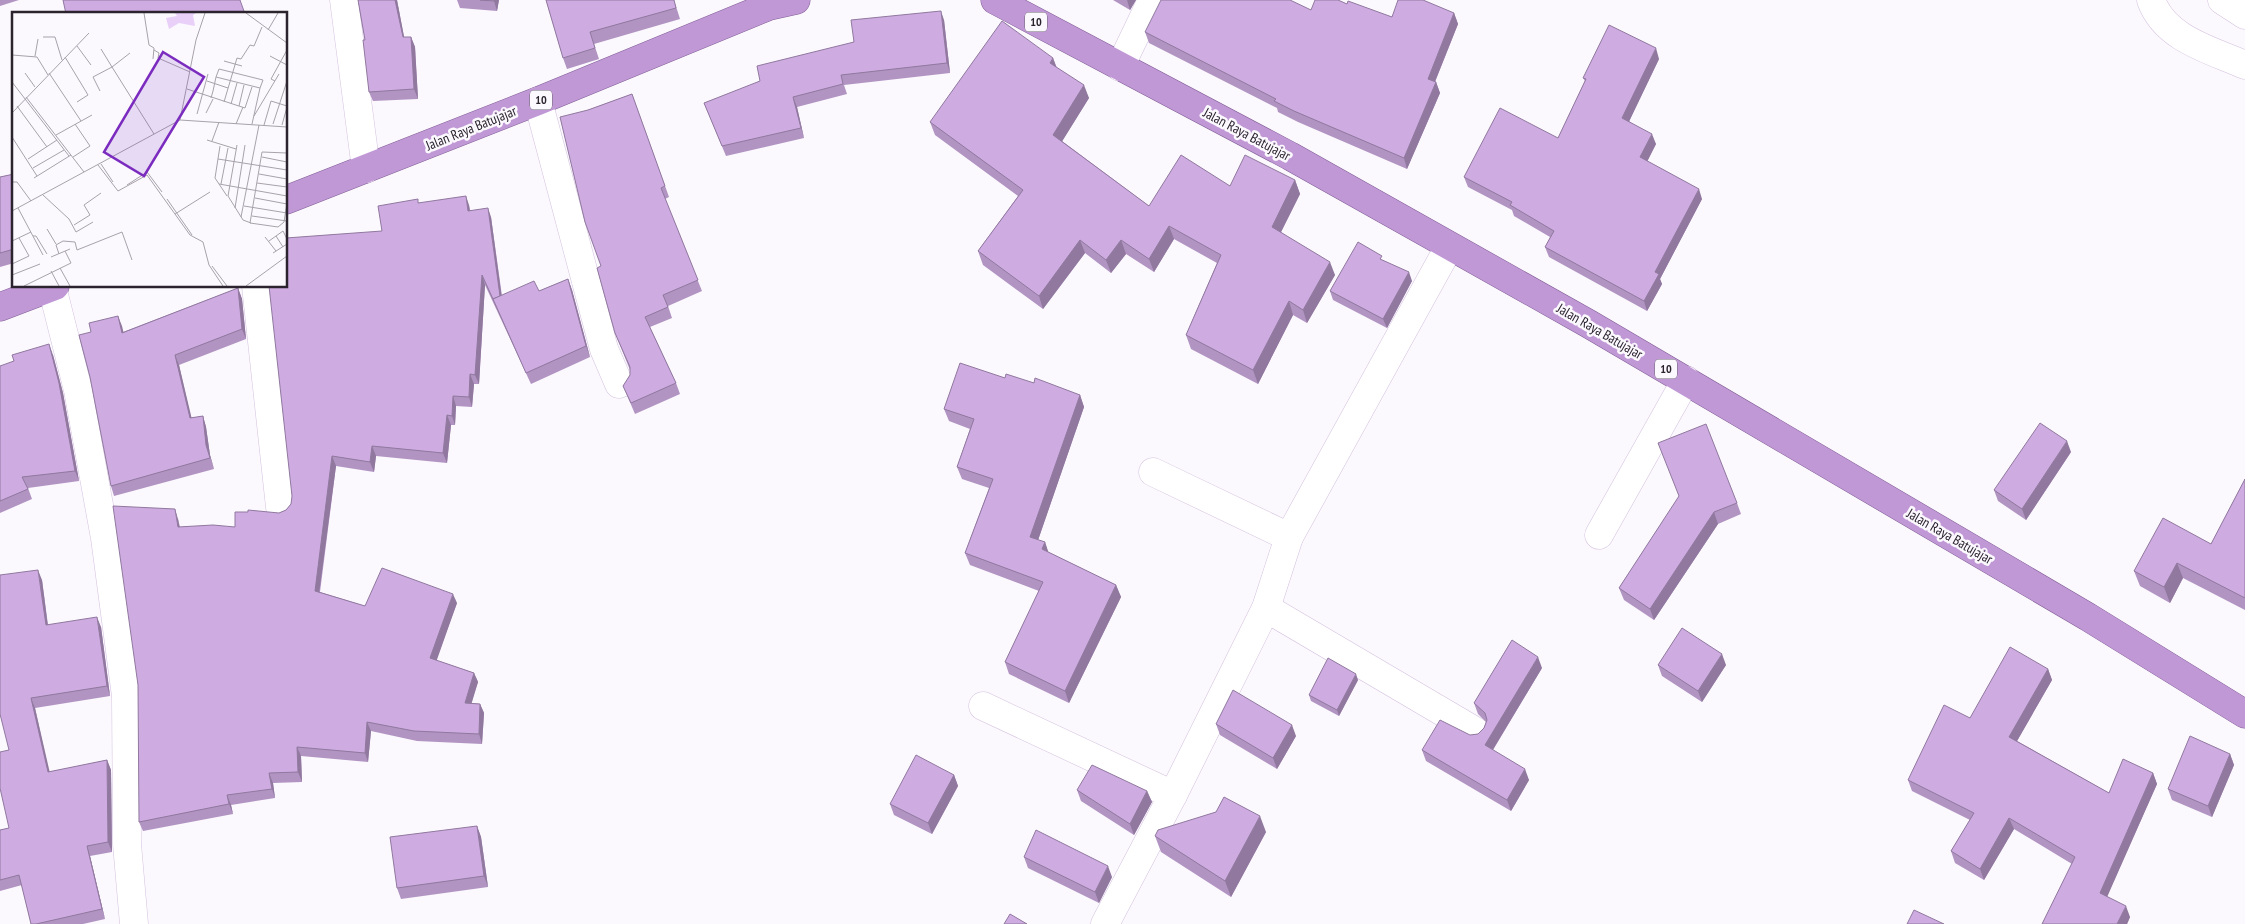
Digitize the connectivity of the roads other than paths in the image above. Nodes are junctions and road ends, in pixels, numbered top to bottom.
1 (344, 0) edge
2 (796, 0) edge
3 (995, 0) edge
4 (1152, 0) edge
5 (2151, 0) edge
6 (2222, 0) edge
7 (2245, 15) edge
8 (2245, 65) edge
9 (1120, 67) junction
10 (538, 101) junction
11 (366, 169) junction
12 (288, 199) edge
13 (1449, 247) junction
14 (50, 288) edge
15 (53, 288) edge
16 (256, 288) edge
17 (0, 307) edge
18 (1686, 380) junction
19 (619, 384) dead end
20 (1154, 472) dead end
21 (280, 506) dead end
22 (1599, 535) dead end
23 (1289, 537) junction
24 (1266, 608) junction
25 (983, 706) dead end
26 (2245, 714) edge
27 (1475, 731) dead end
28 (1173, 795) junction
29 (134, 924) edge
30 (1105, 924) edge

1 - 11 street
2 - 10 highway, Jalan Raya Batujajar / 10
3 - 9 highway, Jalan Raya Batujajar / 10
4 - 9 street
5 - 8 street
6 - 7 street
9 - 13 highway, Jalan Raya Batujajar / 10
10 - 11 highway, Jalan Raya Batujajar / 10
10 - 19 street
11 - 12 highway, Jalan Raya Batujajar / 10
13 - 18 highway, Jalan Raya Batujajar / 10
13 - 23 street
14 - 17 highway
15 - 29 street
16 - 21 street
18 - 22 street
18 - 26 highway, Jalan Raya Batujajar / 10
20 - 23 street
23 - 24 street
24 - 27 street
24 - 28 street
25 - 28 street
28 - 30 street

